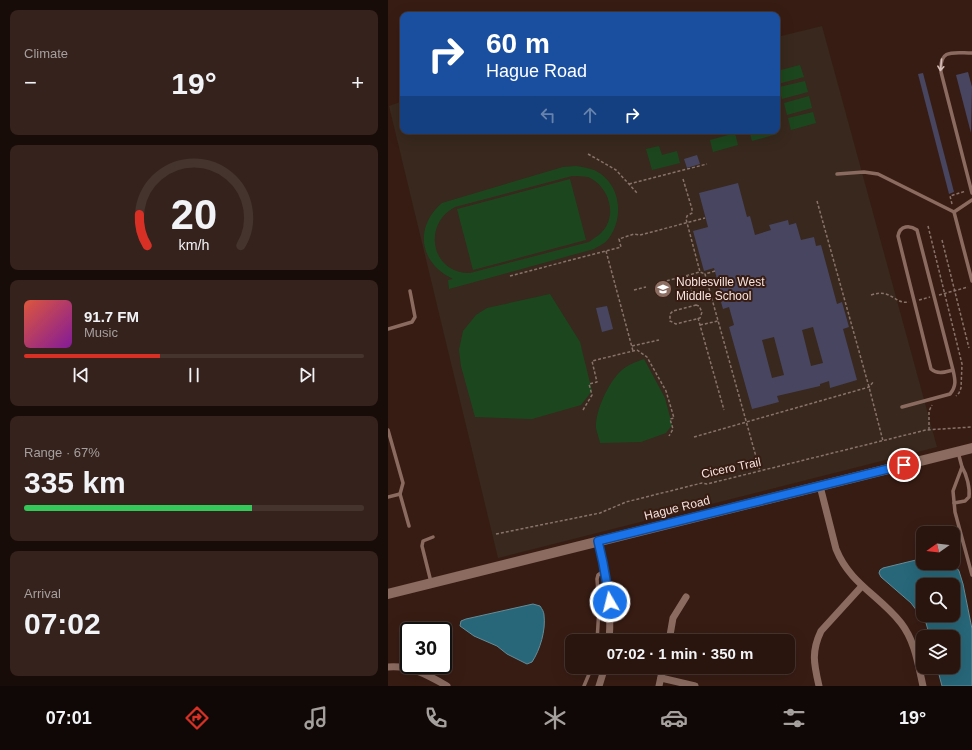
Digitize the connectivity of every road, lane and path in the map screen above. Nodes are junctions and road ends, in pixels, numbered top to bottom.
1 (972, 53) edge
2 (588, 154) dead end
3 (707, 164) dead end
4 (837, 174) dead end
5 (683, 179) dead end
6 (629, 184) junction
7 (964, 192) dead end
8 (972, 193) edge
9 (638, 194) dead end
10 (817, 200) dead end
11 (972, 200) edge
12 (954, 212) junction
13 (706, 218) dead end
14 (687, 223) junction
15 (942, 240) dead end
16 (606, 251) junction
17 (715, 271) dead end
18 (700, 272) junction
19 (705, 274) junction
20 (510, 276) dead end
21 (687, 276) junction
22 (972, 281) edge
23 (662, 282) dead end
24 (646, 287) dead end
25 (968, 287) dead end
26 (634, 290) dead end
27 (955, 290) junction
28 (410, 291) dead end
29 (710, 292) junction
30 (693, 294) junction
31 (870, 295) dead end
32 (939, 295) dead end
33 (930, 297) dead end
34 (695, 300) dead end
35 (919, 300) dead end
36 (909, 302) dead end
37 (698, 318) junction
38 (718, 321) junction
39 (700, 325) junction
40 (388, 329) edge
41 (659, 340) dead end
42 (632, 346) junction
43 (969, 348) dead end
44 (633, 351) junction
45 (953, 370) junction
46 (874, 381) dead end
47 (869, 387) junction
48 (902, 407) dead end
49 (583, 410) dead end
50 (724, 410) dead end
51 (746, 422) junction
52 (972, 427) edge
53 (388, 430) edge
54 (669, 436) dead end
55 (694, 437) dead end
56 (883, 441) junction
57 (972, 448) edge
58 (958, 452) junction
59 (962, 467) junction
60 (760, 471) junction
61 (820, 486) junction
62 (400, 494) junction
63 (388, 497) edge
64 (954, 503) junction
65 (409, 526) dead end
66 (496, 534) dead end
67 (433, 537) dead end
68 (598, 541) junction
69 (605, 570) junction
70 (972, 575) edge
71 (431, 583) junction
72 (862, 586) junction
73 (388, 594) edge
74 (686, 597) dead end
75 (597, 634) edge
76 (610, 634) edge
77 (670, 634) edge
78 (388, 667) edge
79 (589, 674) edge
80 (603, 674) edge
81 (662, 674) edge
82 (661, 678) junction
83 (447, 686) edge
84 (584, 686) edge
85 (599, 686) edge
86 (659, 686) edge
87 (695, 686) edge
88 (819, 686) edge
89 (923, 686) edge

1 -> 8 lane
2 - 6 path
3 - 6 path
4 - 12 lane
5 - 14 path
6 - 9 path
7 - 12 path
10 - 47 path
11 - 12 lane
12 - 22 lane
13 - 14 path
14 - 16 path
14 - 18 path
15 - 27 path
16 - 20 path
16 - 42 path
17 - 19 path
18 - 19 path
18 - 21 path
19 - 29 path
21 - 23 path
21 - 30 path
24 - 26 path
25 - 27 path
27 - 32 path
27 - 43 path
28 - 40 lane
29 - 30 path
29 - 38 path
30 - 34 path
31 - 36 path
33 - 35 path
37 - 37 path
37 - 39 path
38 - 39 path
38 - 51 path
39 - 50 path
41 - 42 path
42 - 44 path
44 - 49 path
44 - 54 path
45 - 45 lane
45 - 48 lane
46 - 47 path
47 - 51 path
47 - 56 path
51 - 55 path
51 - 60 path
52 - 56 path, Cicero Trail
53 - 62 lane
56 - 60 path, Cicero Trail
57 - 58 main road, Hague Road
58 - 59 lane
58 - 61 main road, Hague Road
59 - 64 lane
59 - 64 lane
60 - 66 path, Cicero Trail
61 - 68 main road, Hague Road
61 - 72 street
62 - 63 lane
62 - 65 lane
64 - 70 lane
67 - 71 lane
68 - 69 street
68 - 71 main road, Hague Road
69 - 75 lane
69 - 76 street
71 - 73 main road, Hague Road
72 - 88 street
72 - 89 street
74 - 77 street
78 - 83 street
79 - 84 lane
80 - 85 street
81 - 82 street
82 - 86 street
82 - 87 street

